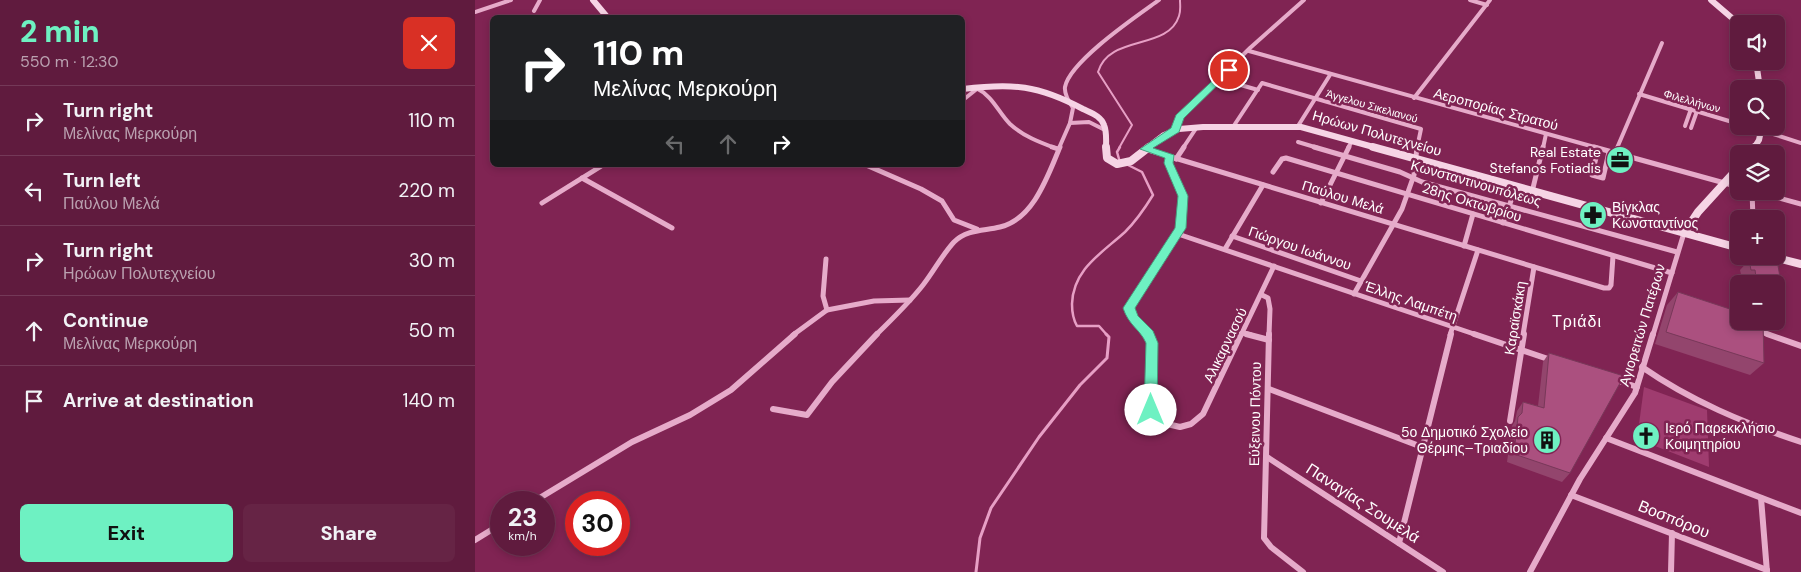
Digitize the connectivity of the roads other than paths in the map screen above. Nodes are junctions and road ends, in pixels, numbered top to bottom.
1 (511, 0) edge
2 (540, 0) edge
3 (593, 0) edge
4 (1159, 0) edge
5 (1304, 0) edge
6 (1470, 0) edge
7 (1491, 0) edge
8 (1711, 0) edge
9 (1487, 5) junction
10 (534, 11) dead end
11 (475, 12) edge
12 (606, 15) edge
13 (1730, 16) edge
14 (1662, 43) dead end
15 (1249, 51) junction
16 (1330, 75) junction
17 (1220, 79) junction
18 (977, 87) junction
19 (965, 89) edge
20 (1258, 90) junction
21 (1639, 94) junction
22 (965, 98) edge
23 (1315, 98) junction
24 (1414, 98) junction
25 (1067, 99) junction
26 (1691, 110) junction
27 (1697, 111) junction
28 (1730, 121) edge
29 (1070, 123) junction
30 (1298, 126) junction
31 (1685, 126) dead end
32 (1197, 127) junction
33 (1233, 127) junction
34 (1691, 128) dead end
35 (1105, 130) junction
36 (1175, 130) junction
37 (1547, 134) junction
38 (1780, 135) edge
39 (1352, 141) junction
40 (1299, 142) dead end
41 (1801, 143) edge
42 (1058, 149) junction
43 (1145, 149) junction
44 (1598, 149) junction
45 (1609, 152) junction
46 (1615, 153) junction
47 (1344, 156) junction
48 (1173, 158) junction
49 (1415, 158) junction
50 (600, 167) edge
51 (870, 167) edge
52 (876, 167) edge
53 (873, 169) junction
54 (1273, 172) dead end
55 (1335, 173) junction
56 (1730, 176) edge
57 (582, 178) junction
58 (1413, 178) junction
59 (1723, 183) junction
60 (1263, 185) junction
61 (1730, 185) edge
62 (1516, 187) junction
63 (1532, 192) junction
64 (1408, 194) junction
65 (1785, 200) edge
66 (1321, 202) junction
67 (542, 203) dead end
68 (1801, 204) edge
69 (1510, 206) junction
70 (1473, 214) junction
71 (1503, 223) junction
72 (1394, 225) junction
73 (672, 228) dead end
74 (977, 230) junction
75 (1684, 233) junction
76 (1178, 234) junction
77 (1232, 236) junction
78 (1464, 246) junction
79 (1730, 246) edge
80 (1225, 249) junction
81 (1478, 250) junction
82 (1677, 252) junction
83 (1613, 256) junction
84 (826, 259) dead end
85 (1785, 260) edge
86 (1801, 264) edge
87 (1274, 266) junction
88 (1534, 267) junction
89 (1672, 273) junction
90 (1361, 281) junction
91 (1354, 294) junction
92 (1262, 295) junction
93 (910, 300) junction
94 (827, 310) junction
95 (1451, 328) junction
96 (1755, 330) edge
97 (1243, 333) junction
98 (1269, 340) junction
99 (1801, 346) edge
100 (1521, 351) junction
101 (1557, 362) edge
102 (1642, 368) junction
103 (1610, 379) edge
104 (1637, 387) junction
105 (1269, 389) junction
106 (773, 409) dead end
107 (1510, 422) dead end
108 (1606, 438) junction
109 (1801, 442) edge
110 (1422, 447) junction
111 (1267, 457) junction
112 (551, 491) edge
113 (1571, 495) junction
114 (1761, 498) junction
115 (1801, 513) edge
116 (490, 531) edge
117 (1672, 533) junction
118 (475, 540) edge
119 (1399, 543) junction
120 (1767, 571) edge
121 (1303, 572) edge
122 (1443, 572) edge
123 (1530, 572) edge
124 (1671, 572) edge

1 - 11 street
2 - 10 street
3 - 12 street
4 - 25 street
5 - 15 street
6 - 9 street
7 - 9 street
8 - 13 street
9 - 24 street
14 - 21 street
15 - 16 street, Αεροπορίας Στρατού
15 - 17 street
16 - 23 street
16 - 24 street, Αεροπορίας Στρατού
17 - 20 street
17 - 36 street
18 - 19 street
18 - 22 street
18 - 25 street
18 - 42 street
20 - 23 street, Άγγελου Σικελιανού
20 - 33 street
21 - 26 street, Φιλελλήνων
21 - 46 street
23 - 30 street
23 - 49 street, Άγγελου Σικελιανού
24 - 37 street, Αεροπορίας Στρατού
25 - 29 street
25 - 35 street
26 - 27 street, Φιλελλήνων
26 - 31 street
27 - 28 street, Φιλελλήνων
27 - 34 street
29 - 35 street
29 - 42 street
30 - 33 street, Ηρώων Πολυτεχνείου
30 - 39 street, Ηρώων Πολυτεχνείου
32 - 33 street, Ηρώων Πολυτεχνείου
32 - 36 street, Ηρώων Πολυτεχνείου
32 - 48 street
35 - 43 street, Ηρώων Πολυτεχνείου
36 - 43 street, Ηρώων Πολυτεχνείου
37 - 44 street, Αεροπορίας Στρατού
37 - 63 street
38 - 41 street
39 - 47 street
39 - 49 street, Ηρώων Πολυτεχνείου
40 - 47 street, Κωνσταντινουπόλεως
42 - 74 street
43 - 48 street, Παύλου Μελά
44 - 45 street, Αεροπορίας Στρατού
44 - 45 street
45 - 46 street, Αεροπορίας Στρατού
46 - 59 street, Αεροπορίας Στρατού
47 - 55 street
47 - 58 street, Κωνσταντινουπόλεως
48 - 60 street, Παύλου Μελά
48 - 76 street
49 - 58 street
49 - 62 street, Ηρώων Πολυτεχνείου
50 - 57 street
51 - 53 street
52 - 53 street
53 - 74 street
54 - 55 street, 28ης Οκτωβρίου
55 - 64 street, 28ης Οκτωβρίου
55 - 66 street
56 - 59 street, Αγιορειτών Πατέρων
57 - 67 street
57 - 73 street
58 - 64 street
58 - 69 street, Κωνσταντινουπόλεως
59 - 61 street, Αεροπορίας Στρατού
59 - 75 street, Αγιορειτών Πατέρων
60 - 66 street, Παύλου Μελά
60 - 77 street
62 - 63 street, Ηρώων Πολυτεχνείου
62 - 69 street
63 - 75 street, Ηρώων Πολυτεχνείου
64 - 70 street, 28ης Οκτωβρίου
64 - 72 street
65 - 68 street
66 - 72 street, Παύλου Μελά
69 - 71 street
69 - 82 street, Κωνσταντινουπόλεως
70 - 71 street, 28ης Οκτωβρίου
70 - 78 street
71 - 83 street, 28ης Οκτωβρίου
72 - 78 street, Παύλου Μελά
72 - 90 street
74 - 93 street
75 - 79 street, Ηρώων Πολυτεχνείου
75 - 82 street, Αγιορειτών Πατέρων
76 - 80 street, Έλλης Λαμπέτη
76 - 97 street, Αλικαρνασού
77 - 80 street
77 - 90 street, Γιώργου Ιωάννου
78 - 81 street, Παύλου Μελά
80 - 87 street, Έλλης Λαμπέτη
81 - 88 street, Παύλου Μελά
81 - 95 street
82 - 89 street, Αγιορειτών Πατέρων
83 - 88 street, Καραϊσκάκη
83 - 89 street, 28ης Οκτωβρίου
84 - 94 street
85 - 86 street
87 - 91 street, Έλλης Λαμπέτη
87 - 92 street, Αλικαρνασού
88 - 100 street, Καραϊσκάκη
89 - 102 street, Αγιορειτών Πατέρων
90 - 91 street
91 - 95 street, Έλλης Λαμπέτη
92 - 97 street, Αλικαρνασού
92 - 98 street, Εύξεινου Πόντου
93 - 94 street
93 - 106 street
94 - 112 street
95 - 100 street, Έλλης Λαμπέτη
95 - 110 street
96 - 99 street
97 - 98 street
98 - 105 street, Εύξεινου Πόντου
100 - 101 street, Έλλης Λαμπέτη
100 - 107 street, Καραϊσκάκη
102 - 104 street, Αγιορειτών Πατέρων
102 - 109 street
103 - 104 street
104 - 108 street, Αγιορειτών Πατέρων
105 - 110 street
105 - 111 street, Εύξεινου Πόντου
108 - 113 street, Αγιορειτών Πατέρων
108 - 114 street
110 - 119 street
111 - 119 street, Παναγίας Σουμελά
111 - 121 street, Εύξεινου Πόντου
113 - 117 street, Βοσπόρου
113 - 123 street, Αγιορειτών Πατέρων
114 - 115 street
114 - 120 street
116 - 118 street
117 - 120 street, Βοσπόρου
117 - 124 street
119 - 122 street, Παναγίας Σουμελά

